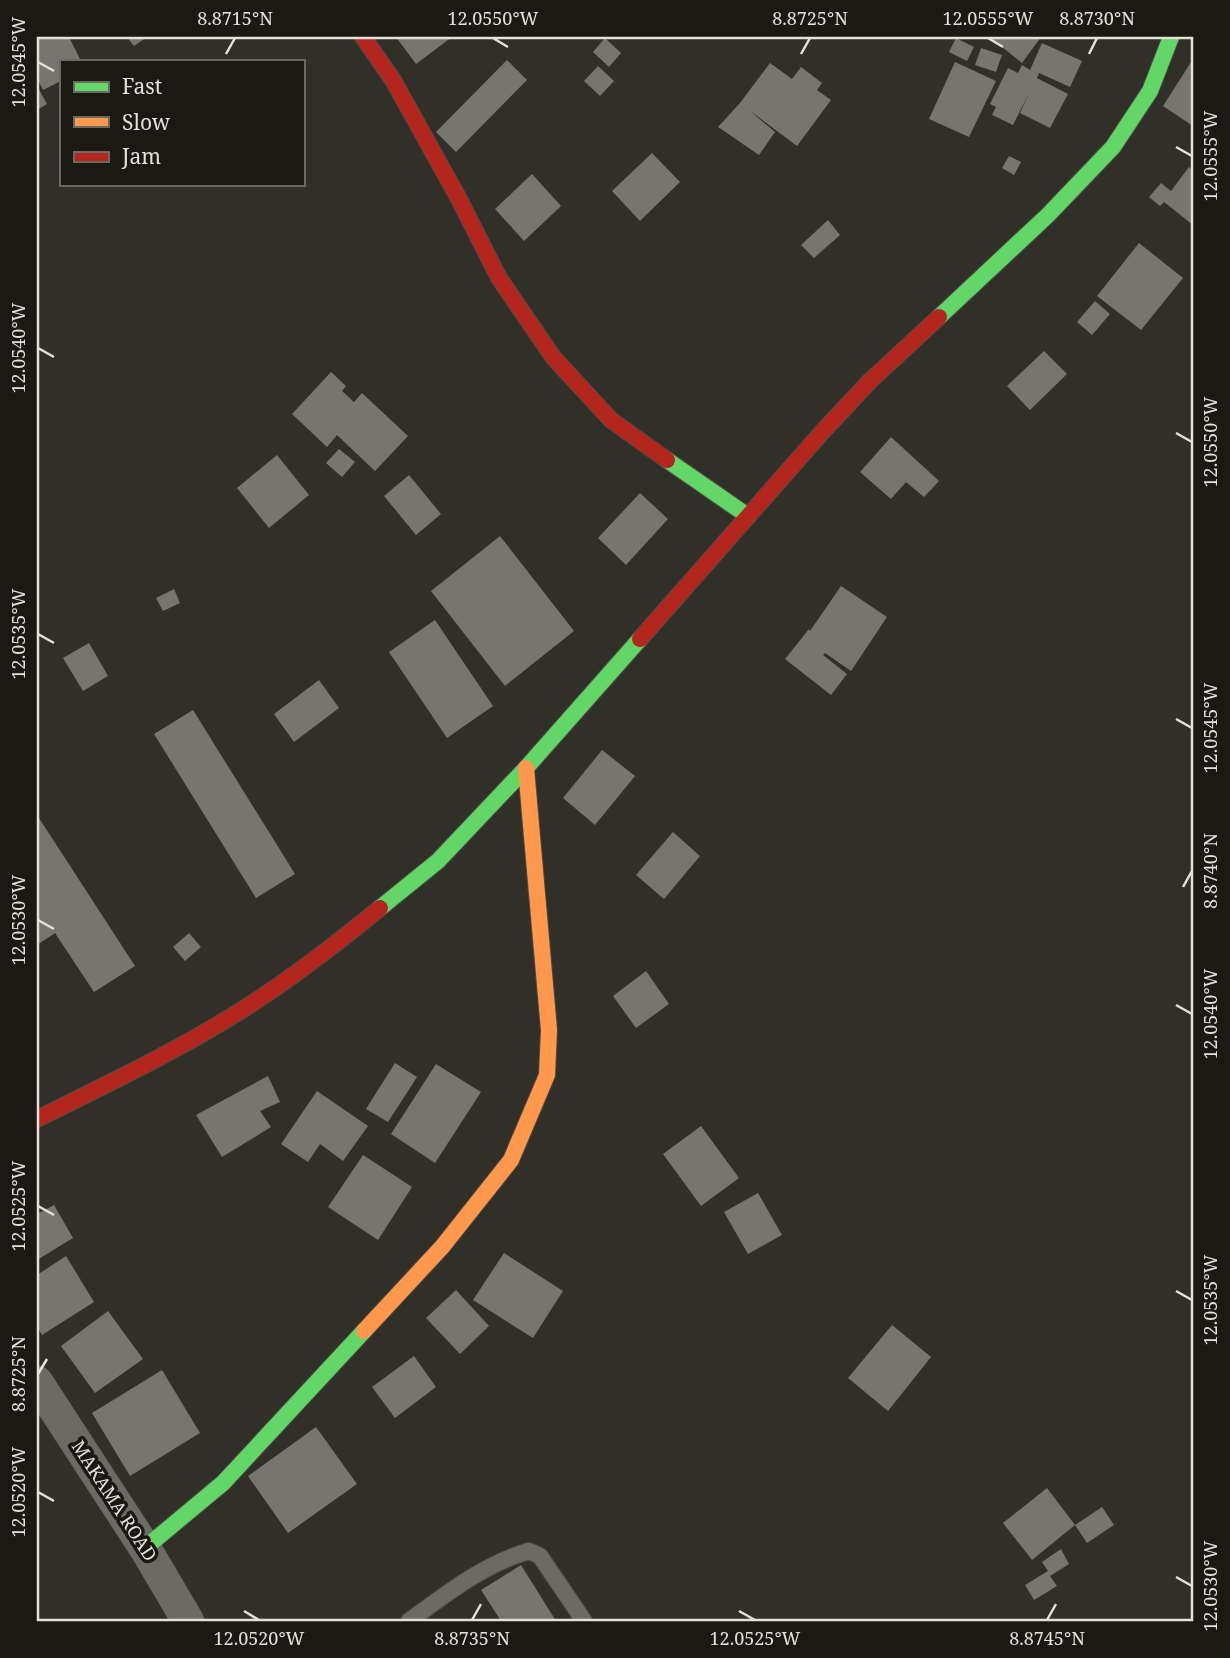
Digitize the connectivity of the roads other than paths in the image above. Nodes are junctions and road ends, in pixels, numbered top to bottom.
1 (363, 37) edge
2 (1171, 37) edge
3 (748, 516) junction
4 (526, 768) junction
5 (37, 1119) edge
6 (37, 1382) edge
7 (145, 1548) junction
8 (188, 1621) edge
9 (409, 1621) edge
10 (584, 1621) edge

1 - 3 street
2 - 3 street
3 - 4 street
4 - 5 street
4 - 7 street
6 - 7 street, MAKAMA ROAD
7 - 8 street, MAKAMA ROAD
9 - 10 lane

